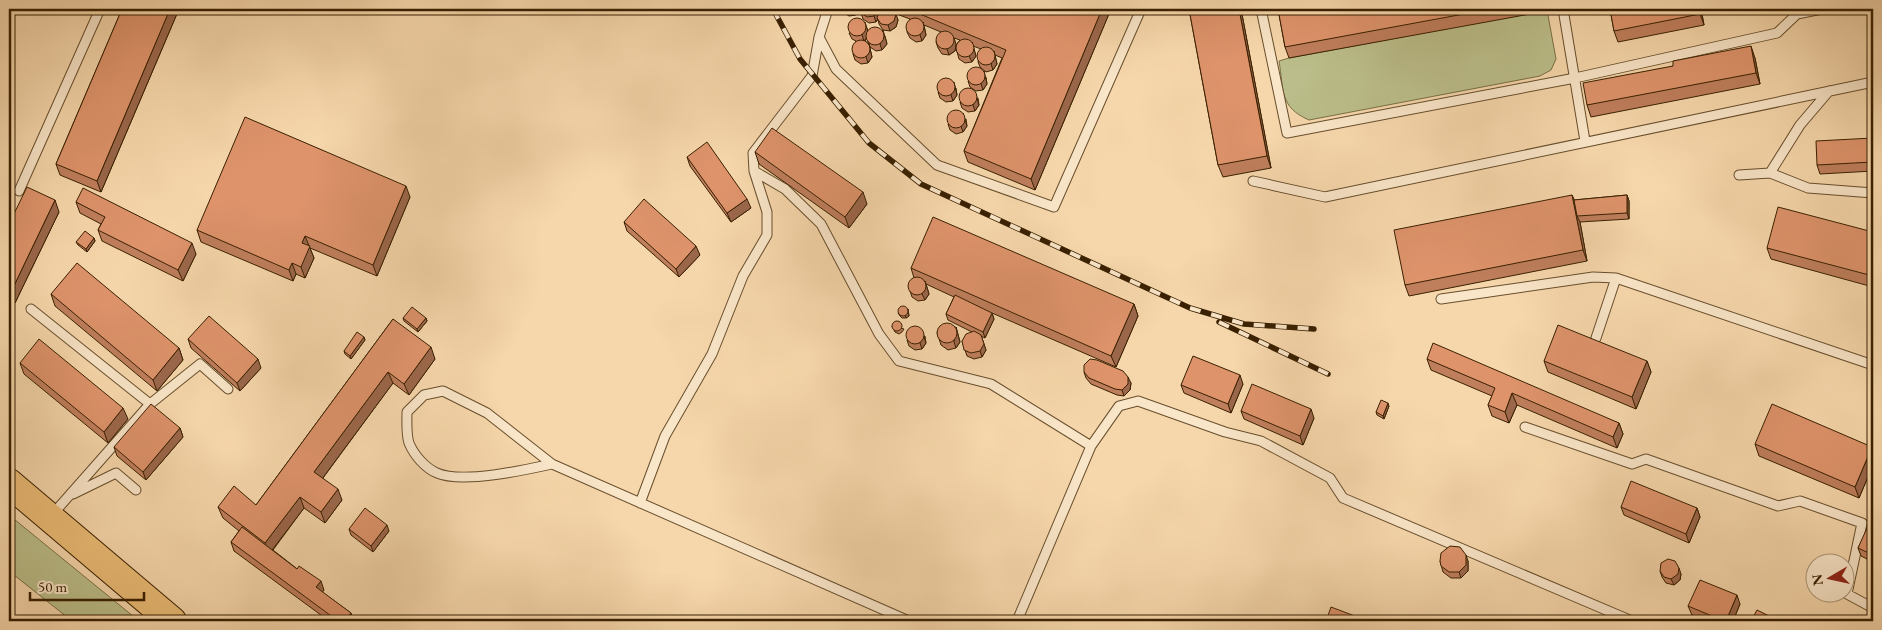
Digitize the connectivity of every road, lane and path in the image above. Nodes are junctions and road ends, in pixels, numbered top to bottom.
1 (100, 9) edge
2 (828, 9) edge
3 (1141, 9) edge
4 (1261, 9) edge
5 (1563, 9) edge
6 (1822, 9) edge
7 (819, 37) junction
8 (1574, 78) junction
9 (1873, 82) edge
10 (1829, 91) junction
11 (1585, 141) junction
12 (754, 171) junction
13 (1770, 173) junction
14 (1739, 175) dead end
15 (1254, 181) dead end
16 (19, 191) dead end
17 (1873, 193) edge
18 (1616, 278) junction
19 (1442, 299) dead end
20 (31, 309) dead end
21 (1596, 338) edge
22 (1873, 366) edge
23 (228, 389) dead end
24 (150, 404) junction
25 (1525, 427) dead end
26 (1091, 446) junction
27 (552, 464) junction
28 (9, 483) edge
29 (136, 490) dead end
30 (68, 496) junction
31 (640, 503) junction
32 (50, 518) junction
33 (1873, 608) edge
34 (172, 621) edge
35 (909, 621) edge
36 (1018, 621) edge
37 (1632, 621) edge

1 - 16 lane
2 - 7 lane
3 - 7 lane
4 - 8 lane
5 - 8 lane
6 - 8 lane
7 - 12 lane
8 - 11 lane
9 - 10 lane
10 - 11 lane
10 - 13 lane
11 - 15 lane
12 - 26 lane
12 - 31 lane
13 - 14 lane
13 - 17 lane
18 - 19 lane
18 - 21 lane
18 - 22 lane
20 - 24 lane
23 - 24 lane
24 - 30 lane
25 - 33 lane
26 - 36 lane
26 - 37 lane
27 - 27 lane
27 - 31 lane
28 - 32 main road
29 - 30 lane
30 - 32 lane
31 - 35 lane
32 - 34 main road

